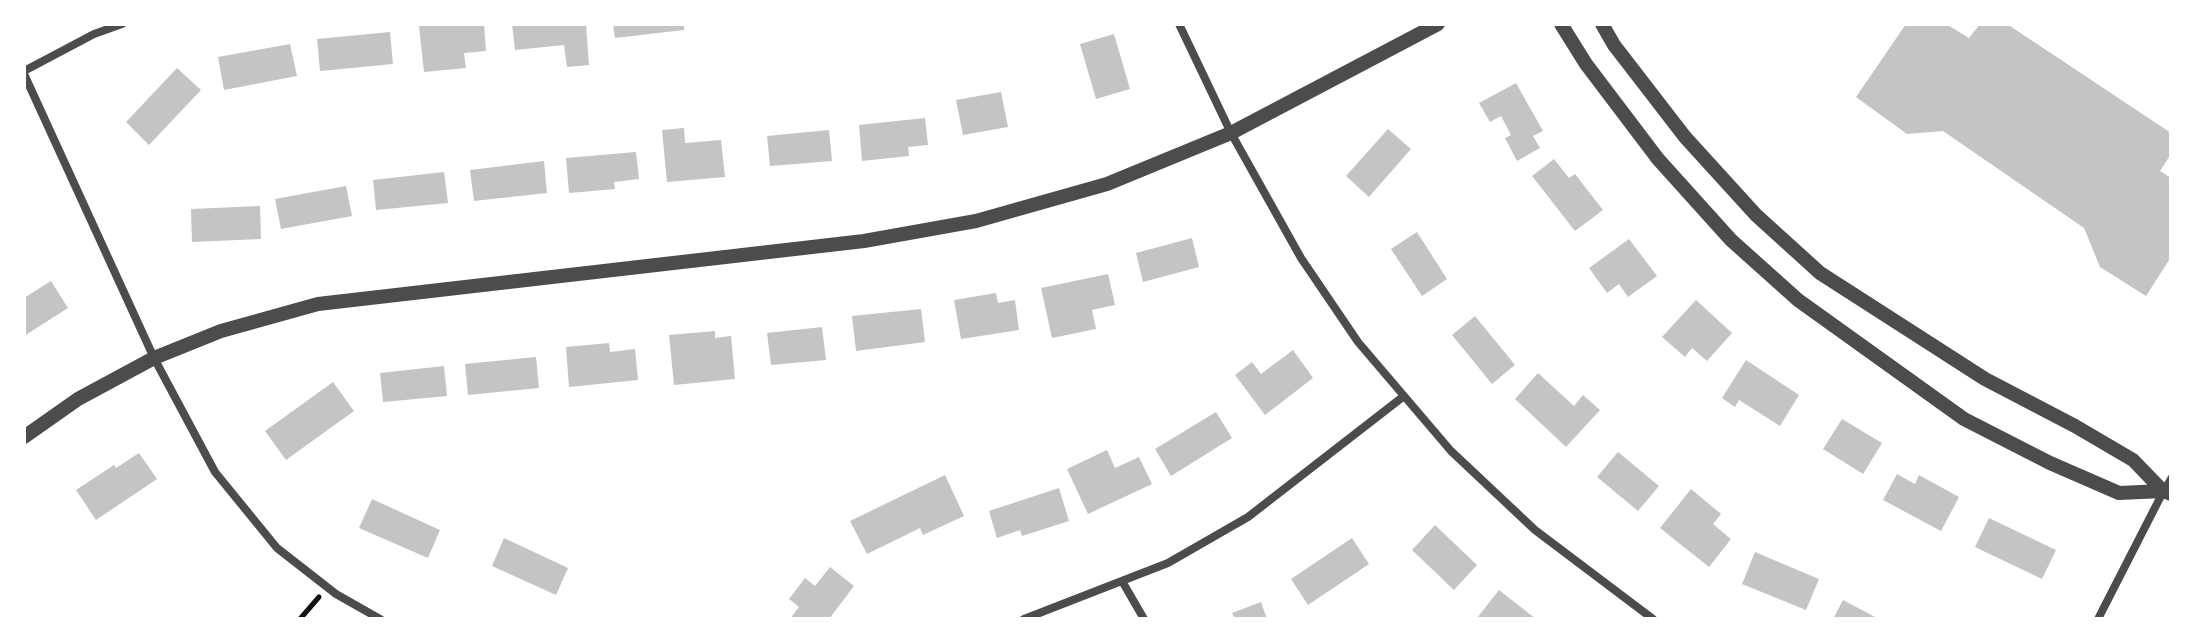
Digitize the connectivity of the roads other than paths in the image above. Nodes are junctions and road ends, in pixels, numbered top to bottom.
1 (122, 24) edge
2 (1179, 24) edge
3 (1438, 24) edge
4 (1561, 24) edge
5 (1602, 24) edge
6 (24, 73) edge
7 (1231, 133) junction
8 (154, 358) junction
9 (1404, 396) junction
10 (24, 437) edge
11 (2171, 477) edge
12 (2167, 492) edge
13 (1122, 581) junction
14 (380, 619) edge
15 (1024, 619) edge
16 (1144, 619) edge
17 (1653, 619) edge
18 (2098, 619) edge

1 - 6 street
2 - 7 street
3 - 7 street
4 - 12 street
5 - 12 street
6 - 8 street
7 - 8 street
7 - 9 street
8 - 10 street
8 - 14 street
9 - 13 street
9 - 17 street
11 - 12 lane
12 - 18 street
13 - 15 street
13 - 16 street

